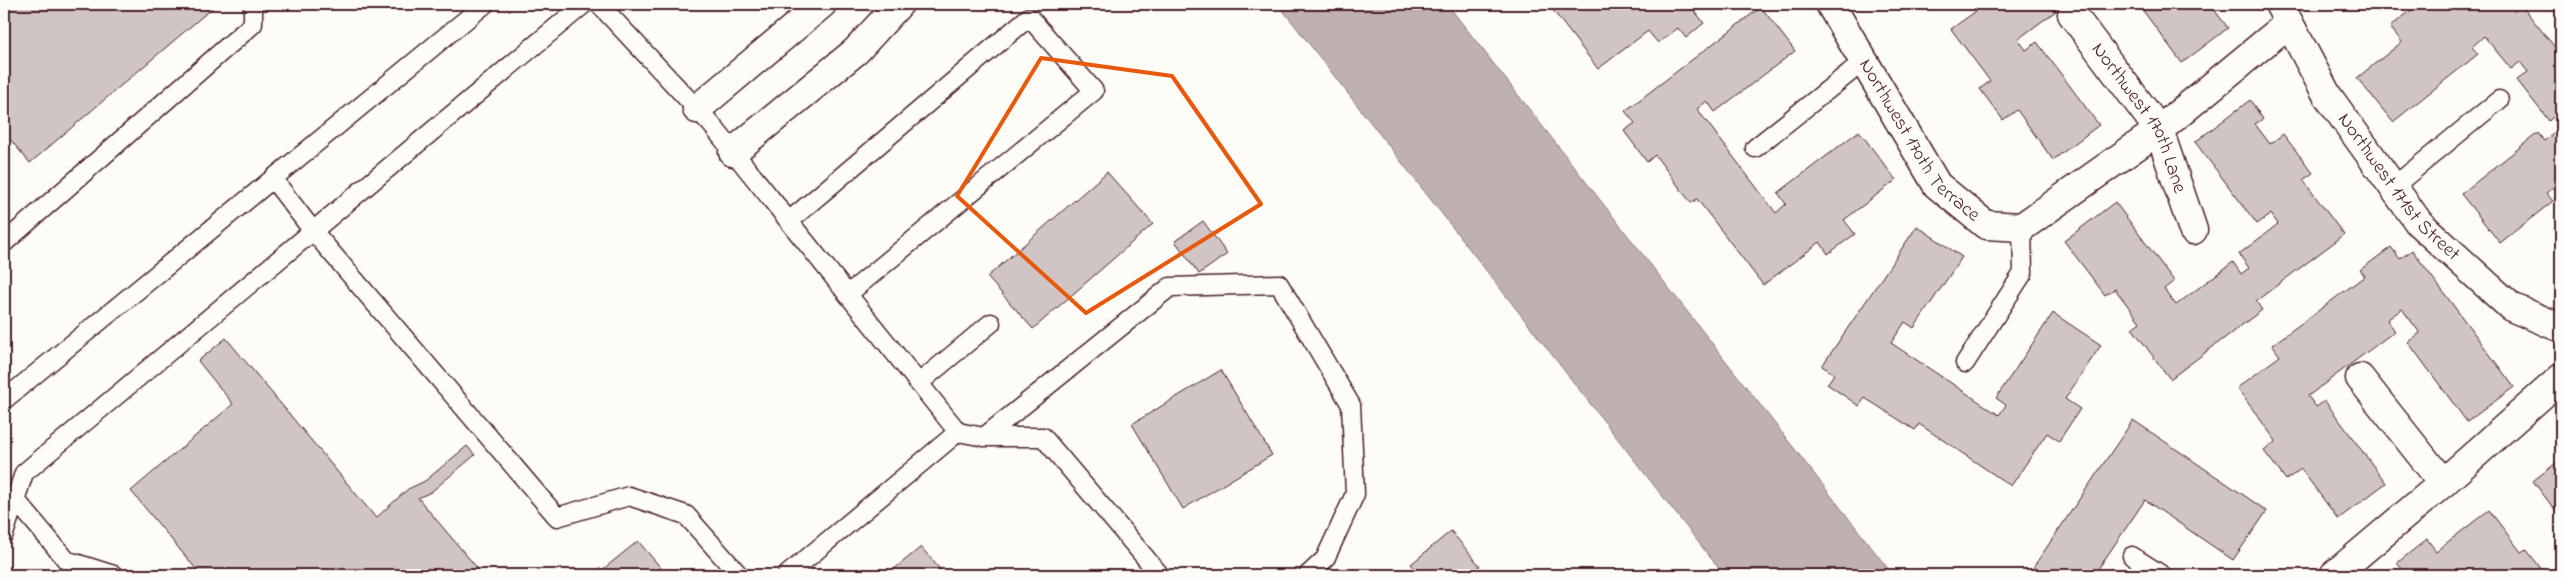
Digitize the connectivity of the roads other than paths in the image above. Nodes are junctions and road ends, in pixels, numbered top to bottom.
1 (254, 4) edge
2 (486, 4) edge
3 (584, 4) edge
4 (599, 4) edge
5 (822, 4) edge
6 (899, 4) edge
7 (1830, 4) edge
8 (2072, 14) dead end
9 (2284, 14) edge
10 (1864, 61) junction
11 (2499, 100) dead end
12 (697, 109) junction
13 (2159, 130) junction
14 (1755, 148) dead end
15 (734, 152) junction
16 (272, 179) junction
17 (2393, 187) junction
18 (789, 221) junction
19 (2022, 227) junction
20 (2193, 230) dead end
21 (313, 231) junction
22 (4, 243) edge
23 (848, 294) junction
24 (991, 323) dead end
25 (2561, 328) edge
26 (1965, 363) dead end
27 (2360, 378) dead end
28 (2561, 378) edge
29 (919, 383) junction
30 (4, 400) edge
31 (958, 432) junction
32 (984, 437) junction
33 (2443, 483) junction
34 (15, 499) junction
35 (4, 534) edge
36 (2132, 556) dead end
37 (66, 560) junction
38 (79, 575) edge
39 (114, 575) edge
40 (739, 575) edge
41 (787, 575) edge
42 (1160, 575) edge
43 (1308, 575) edge
44 (2162, 575) edge
45 (2334, 575) edge

1 - 22 lane
2 - 16 lane
3 - 21 lane
4 - 12 lane
5 - 12 street
6 - 15 street
7 - 10 street, Northwest 170th Terrace
8 - 13 street, Northwest 170th Lane
9 - 13 street
9 - 17 street, Northwest 171st Street
10 - 14 lane
10 - 19 street, Northwest 170th Terrace
11 - 17 lane
12 - 15 lane
13 - 19 street
13 - 20 street, Northwest 170th Lane
15 - 18 lane
16 - 21 lane
16 - 30 lane
17 - 25 street, Northwest 171st Street
18 - 23 lane
18 - 23 lane
19 - 26 lane
21 - 34 lane
21 - 40 lane
23 - 29 lane
24 - 29 lane
27 - 33 street
28 - 33 street
29 - 31 lane
31 - 32 lane
31 - 41 lane
32 - 42 lane
32 - 43 lane
33 - 45 street
34 - 35 lane
34 - 37 lane
36 - 44 lane
37 - 38 lane
37 - 39 lane

